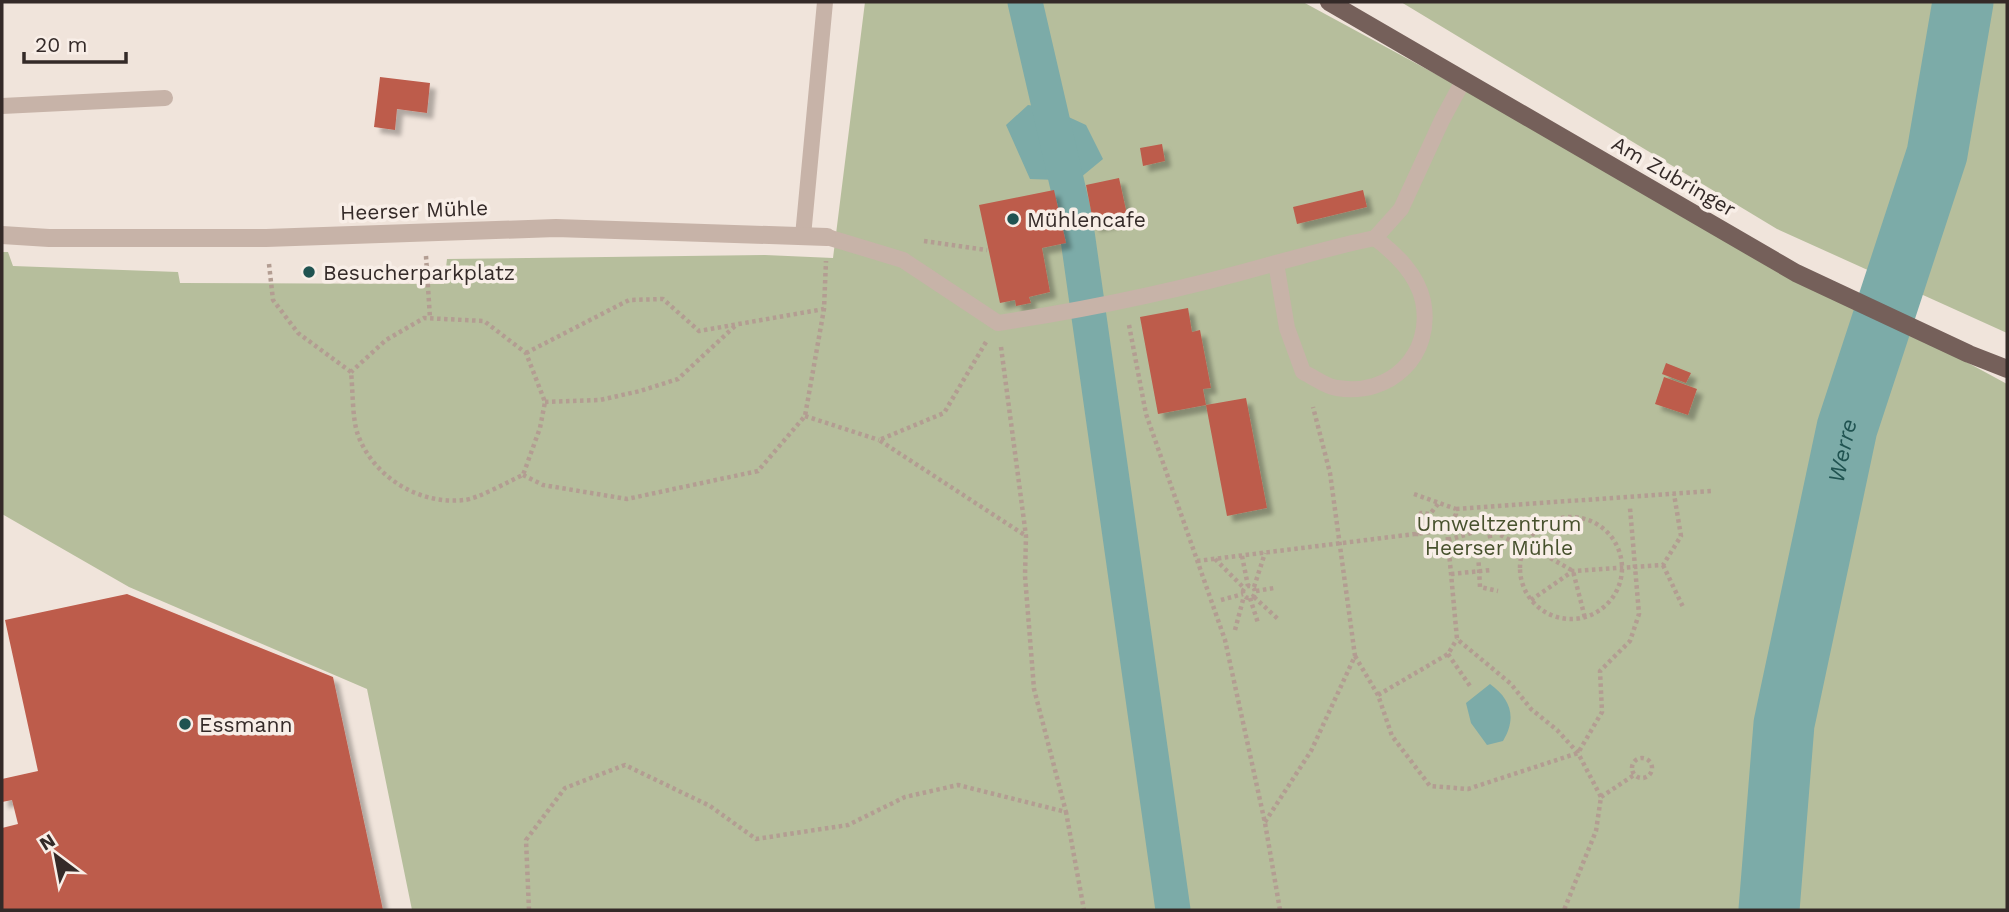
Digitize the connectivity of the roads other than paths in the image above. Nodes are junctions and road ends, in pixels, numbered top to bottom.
1 (825, 2) edge
2 (1329, 2) edge
3 (1463, 81) junction
4 (165, 98) dead end
5 (2, 106) edge
6 (2, 235) edge
7 (803, 236) junction
8 (827, 237) joint
9 (1375, 238) junction
10 (1276, 263) junction
11 (2007, 369) edge

1 - 7 lane
2 - 3 main road, Am Zubringer
3 - 9 lane
3 - 11 main road, Am Zubringer
4 - 5 lane
6 - 7 street, Heerser Mühle
7 - 8 street, Heerser Mühle
8 - 10 lane
9 - 10 lane
9 - 10 lane

